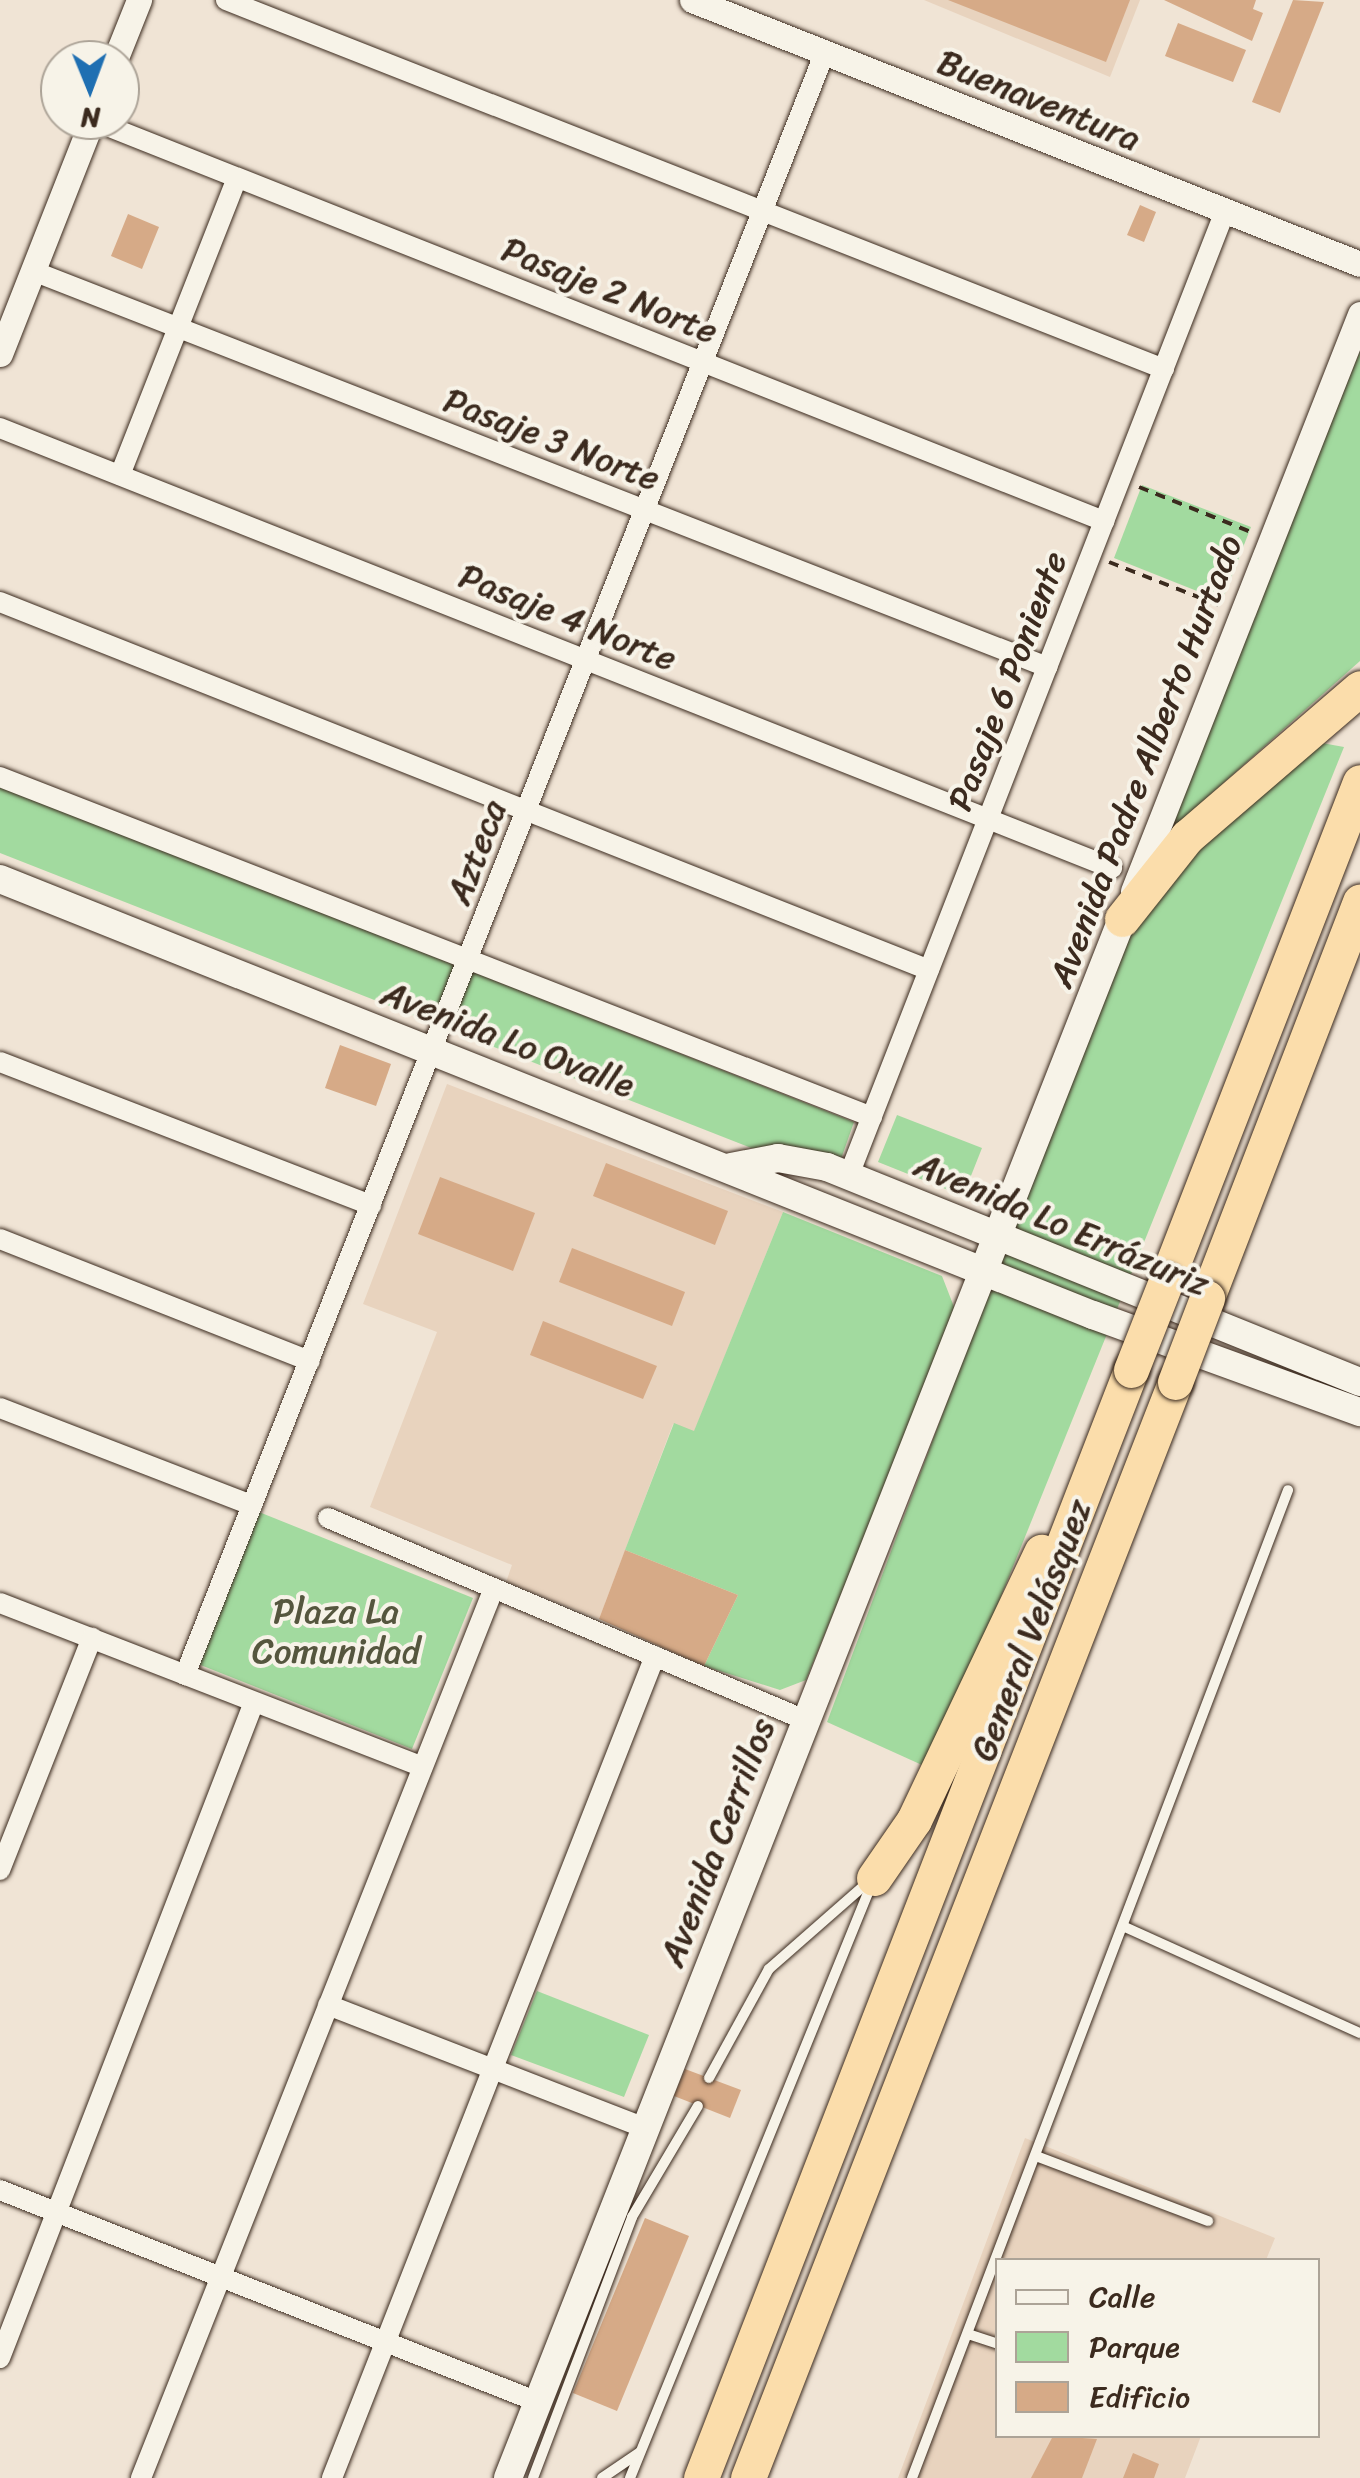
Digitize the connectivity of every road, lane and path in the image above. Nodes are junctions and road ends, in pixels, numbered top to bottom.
1 (139, 0) edge
2 (226, 0) edge
3 (692, 0) edge
4 (124, 40) edge
5 (824, 52) junction
6 (140, 139) edge
7 (84, 140) edge
8 (237, 178) junction
9 (762, 211) junction
10 (1226, 211) junction
11 (1360, 264) edge
12 (33, 271) junction
13 (10, 299) edge
14 (1360, 314) edge
15 (178, 328) junction
16 (0, 354) edge
17 (703, 362) junction
18 (1164, 369) junction
19 (0, 428) edge
20 (120, 475) junction
21 (1120, 480) junction
22 (645, 510) junction
23 (1104, 521) junction
24 (1255, 534) dead end
25 (1091, 555) junction
26 (0, 602) edge
27 (1226, 608) dead end
28 (586, 660) junction
29 (1047, 667) junction
30 (1360, 688) edge
31 (0, 777) edge
32 (1360, 782) edge
33 (527, 810) junction
34 (988, 818) junction
35 (1112, 868) dead end
36 (0, 879) edge
37 (1360, 901) edge
38 (1122, 918) junction
39 (468, 960) junction
40 (929, 970) junction
41 (433, 1050) junction
42 (0, 1062) edge
43 (872, 1117) junction
44 (731, 1167) junction
45 (849, 1175) junction
46 (371, 1206) junction
47 (1000, 1236) junction
48 (0, 1239) edge
49 (987, 1270) junction
50 (310, 1361) junction
51 (1360, 1382) edge
52 (0, 1408) edge
53 (1360, 1412) edge
54 (1100, 1452) junction
55 (1288, 1490) dead end
56 (252, 1505) junction
57 (328, 1518) dead end
58 (494, 1588) junction
59 (0, 1602) edge
60 (92, 1638) junction
61 (655, 1656) junction
62 (185, 1675) junction
63 (254, 1702) junction
64 (805, 1720) junction
65 (422, 1766) junction
66 (0, 1870) edge
67 (874, 1878) junction
68 (1125, 1927) junction
69 (328, 2005) junction
70 (1360, 2033) edge
71 (490, 2068) junction
72 (709, 2078) dead end
73 (698, 2106) dead end
74 (645, 2128) junction
75 (1036, 2156) junction
76 (0, 2190) edge
77 (57, 2212) junction
78 (1208, 2221) dead end
79 (1001, 2258) edge
80 (220, 2276) junction
81 (994, 2277) edge
82 (968, 2334) junction
83 (385, 2342) junction
84 (995, 2343) edge
85 (0, 2358) edge
86 (538, 2402) junction
87 (640, 2452) junction
88 (142, 2478) edge
89 (332, 2478) edge
90 (508, 2478) edge
91 (533, 2478) edge
92 (602, 2478) edge
93 (630, 2478) edge
94 (701, 2478) edge
95 (748, 2478) edge
96 (912, 2478) edge

1 - 4 street
2 - 9 street
3 - 5 street, Buenaventura
5 - 9 street, Azteca
5 - 10 street, Buenaventura
6 - 8 street, Pasaje 2 Norte
7 - 12 street
8 - 15 street
8 - 17 street, Pasaje 2 Norte
9 - 17 street, Azteca
9 - 18 street
10 - 11 street, Buenaventura
10 - 18 street, Pasaje 6 Poniente
12 - 13 street
12 - 15 street, Pasaje 3 Norte
13 - 16 street
14 - 38 street, Avenida Padre Alberto Hurtado
15 - 20 street
15 - 22 street, Pasaje 3 Norte
17 - 22 street, Azteca
17 - 23 street, Pasaje 2 Norte
18 - 21 street, Pasaje 6 Poniente
19 - 20 street, Pasaje 4 Norte
20 - 28 street, Pasaje 4 Norte
21 - 23 street, Pasaje 6 Poniente
21 - 24 path
22 - 28 street, Azteca
22 - 29 street, Pasaje 3 Norte
23 - 25 street, Pasaje 6 Poniente
25 - 27 path
25 - 29 street, Pasaje 6 Poniente
26 - 33 street
28 - 33 street, Azteca
28 - 34 street, Pasaje 4 Norte
29 - 34 street, Pasaje 6 Poniente
30 - 38 highway
31 - 39 street
32 - 54 highway, General Velásquez, bridge
33 - 39 street, Azteca
33 - 40 street
34 - 35 street, Pasaje 4 Norte
34 - 40 street, Pasaje 6 Poniente
36 - 41 main road, Avenida Lo Ovalle
37 - 95 highway, General Velásquez, bridge
38 - 47 main road, Avenida Padre Alberto Hurtado
39 - 41 street, Azteca
39 - 43 street
40 - 43 street, Pasaje 6 Poniente
41 - 44 main road, Avenida Lo Ovalle
41 - 46 street, Azteca
42 - 46 street
43 - 45 street, Pasaje 6 Poniente
44 - 45 main road, Avenida Lo Errázuriz
44 - 49 main road, Avenida Lo Ovalle
45 - 47 main road, Avenida Lo Errázuriz
46 - 50 street, Azteca
47 - 49 main road, Avenida Cerrillos
47 - 51 main road, Avenida Lo Errázuriz
48 - 50 street
49 - 53 main road, Avenida Lo Errázuriz
49 - 64 main road, Avenida Cerrillos
50 - 56 street, Azteca
52 - 56 street
54 - 67 highway
54 - 94 highway, General Velásquez
55 - 68 lane
56 - 62 street, Azteca
57 - 58 street
58 - 61 street
58 - 65 street
59 - 60 street
60 - 62 street
60 - 66 street
61 - 64 street
61 - 71 street
62 - 63 street
63 - 65 street
63 - 77 street
64 - 74 main road, Avenida Cerrillos
65 - 69 street
67 - 72 lane
67 - 87 lane
68 - 70 lane
68 - 75 lane
69 - 71 street
69 - 80 street
71 - 74 street
71 - 83 street
73 - 91 lane
74 - 86 main road, Avenida Cerrillos
75 - 78 lane
75 - 79 lane
76 - 77 street
77 - 80 street
77 - 85 street
80 - 83 street
80 - 88 street
81 - 82 lane
82 - 84 lane
82 - 96 lane
83 - 86 street
83 - 89 street
86 - 90 main road, Avenida Cerrillos
87 - 92 lane
87 - 93 lane

